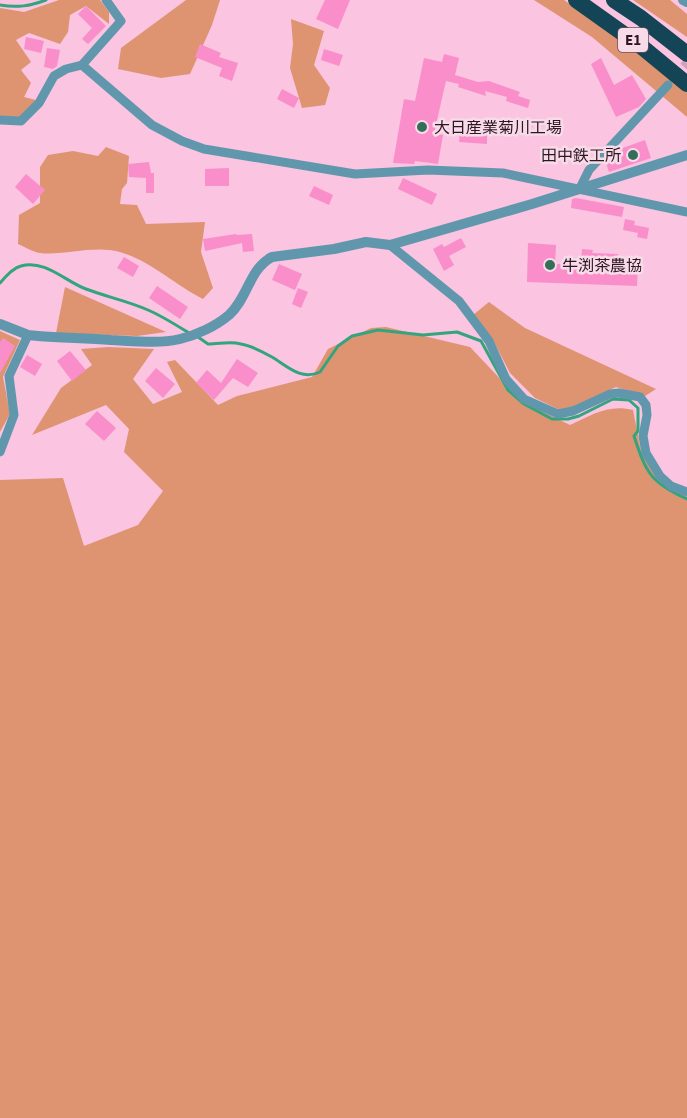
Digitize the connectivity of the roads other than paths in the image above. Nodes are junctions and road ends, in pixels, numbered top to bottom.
1 (106, 0) edge
2 (576, 0) edge
3 (614, 0) edge
4 (687, 54) edge
5 (82, 65) junction
6 (687, 84) edge
7 (668, 85) tunnel mouth
8 (0, 120) edge
9 (687, 155) edge
10 (580, 188) junction
11 (687, 212) edge
12 (390, 245) junction
13 (0, 324) edge
14 (28, 335) junction
15 (0, 452) edge
16 (687, 492) edge

1 - 5 street
2 - 6 highway, E1
3 - 4 highway, E1
5 - 8 street
5 - 10 street
7 - 10 street
9 - 10 street
10 - 11 street
10 - 12 street
12 - 14 street
12 - 16 street
13 - 14 street
14 - 15 street

